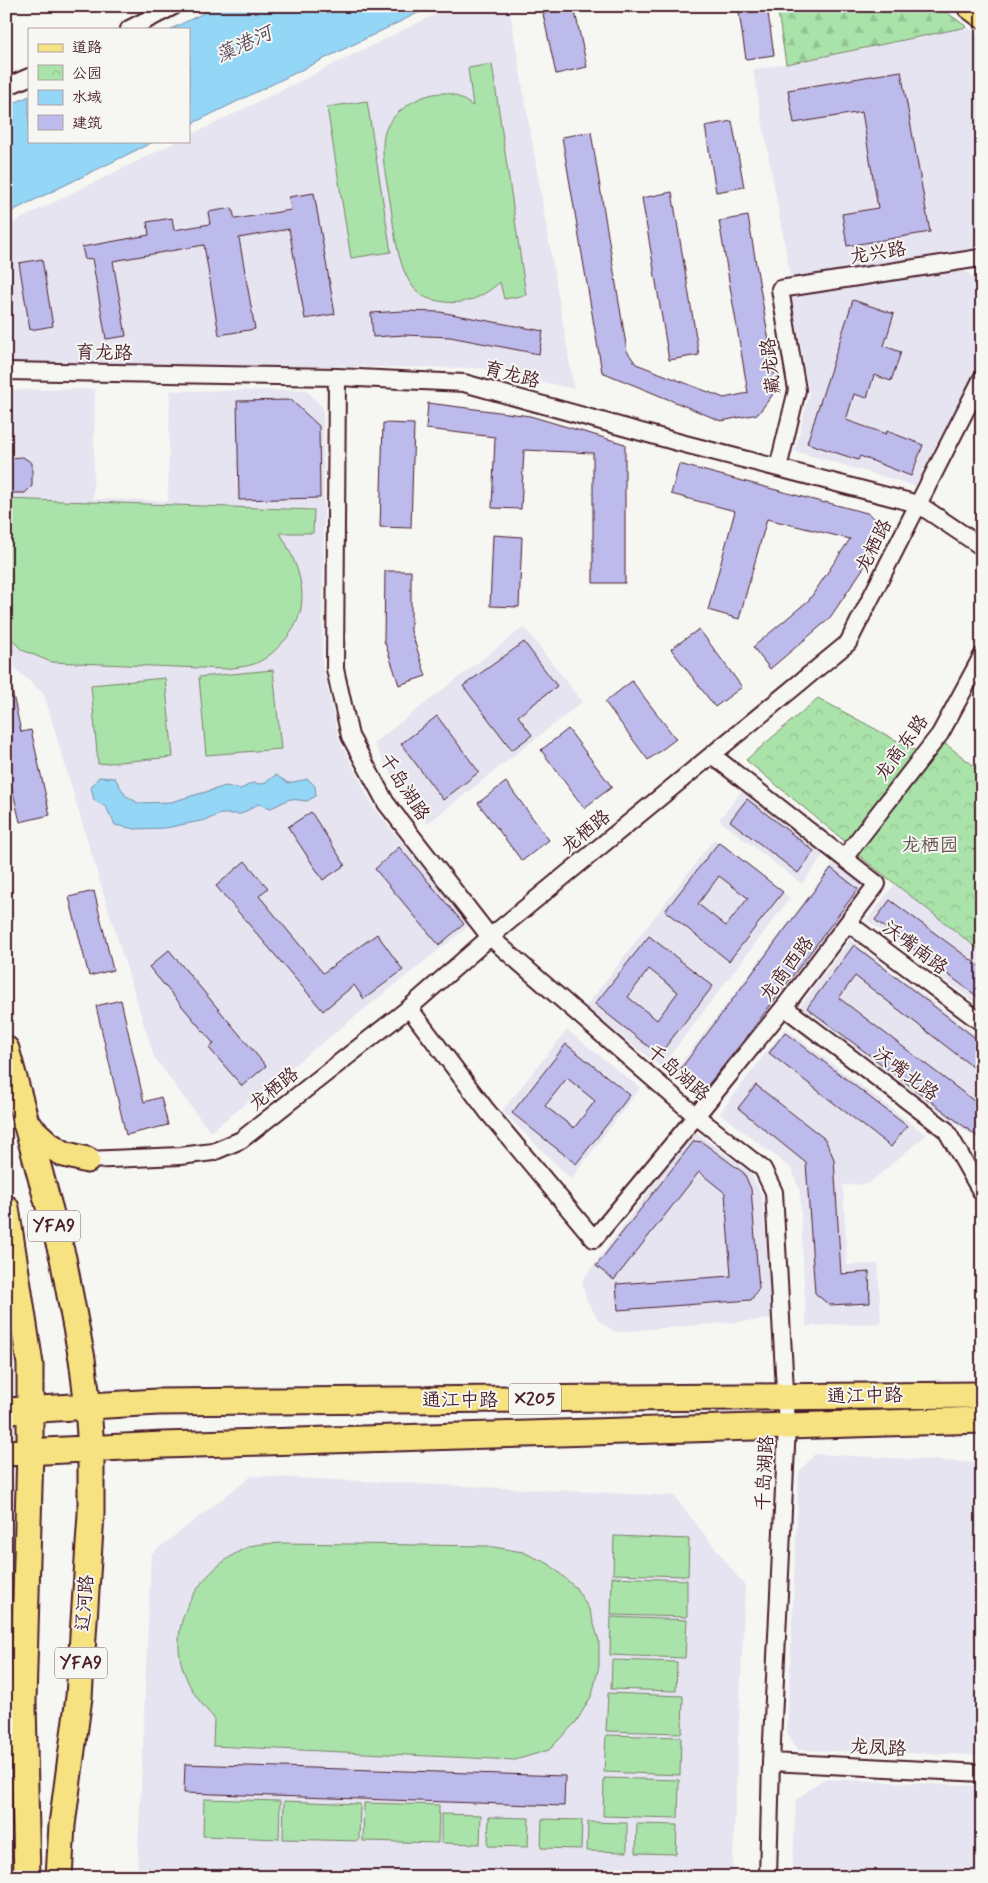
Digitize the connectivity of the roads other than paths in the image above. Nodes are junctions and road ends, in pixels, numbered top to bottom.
1 (174, 6) edge
2 (970, 6) edge
3 (982, 15) edge
4 (131, 28) edge
5 (28, 77) edge
6 (6, 87) edge
7 (982, 259) edge
8 (780, 289) joint
9 (6, 371) edge
10 (337, 377) junction
11 (982, 378) edge
12 (778, 468) junction
13 (918, 504) junction
14 (982, 547) edge
15 (982, 656) edge
16 (712, 755) junction
17 (844, 858) junction
18 (848, 923) junction
19 (490, 937) junction
20 (784, 1007) junction
21 (409, 1008) junction
22 (982, 1023) edge
23 (6, 1049) edge
24 (696, 1116) junction
25 (26, 1124) junction
26 (87, 1160) junction
27 (982, 1193) edge
28 (49, 1207) junction
29 (6, 1208) edge
30 (982, 1395) edge
31 (787, 1397) junction
32 (88, 1407) junction
33 (18, 1411) edge
34 (982, 1420) edge
35 (787, 1426) junction
36 (91, 1449) junction
37 (18, 1452) edge
38 (771, 1762) junction
39 (982, 1773) edge
40 (27, 1877) edge
41 (59, 1877) edge
42 (768, 1877) edge

1 - 4 street
2 - 3 main road
5 - 6 street
7 - 8 street, 龙兴路
8 - 12 street, 藏龙路
9 - 10 street, 育龙路
10 - 12 street, 育龙路
10 - 19 street, 千岛湖路
11 - 13 street, 龙栖路
12 - 13 street, 育龙路
13 - 14 street, 育龙路
13 - 16 street, 龙栖路
15 - 17 street, 龙商东路
16 - 17 street, 龙商西路
16 - 19 street, 龙栖路
17 - 18 street, 龙商西路
18 - 20 street, 龙商西路
18 - 22 street, 沃嘴南路
19 - 21 street, 龙栖路
19 - 24 street, 千岛湖路
20 - 24 street, 龙商西路
20 - 27 street, 沃嘴北路
21 - 24 street, 龙商西路
21 - 26 street, 龙栖路
23 - 25 main road, YFA9
24 - 31 street, 千岛湖路
25 - 26 main road
25 - 28 main road, YFA9
26 - 28 main road
28 - 32 main road, YFA9
29 - 33 main road, YFA9
30 - 31 main road, 通江中路 / X205
31 - 32 main road, 通江中路 / X205
31 - 35 street, 千岛湖路
32 - 33 main road, 通江中路
32 - 36 main road, YFA9
33 - 37 main road, YFA9
34 - 35 main road, 通江中路 / X205
35 - 36 main road, 通江中路 / X205
35 - 38 street, 千岛湖路
36 - 37 main road, 通江中路
36 - 41 main road, 辽河路 / YFA9
37 - 40 main road, YFA9
38 - 39 street, 龙凤路
38 - 42 street, 千岛湖路

